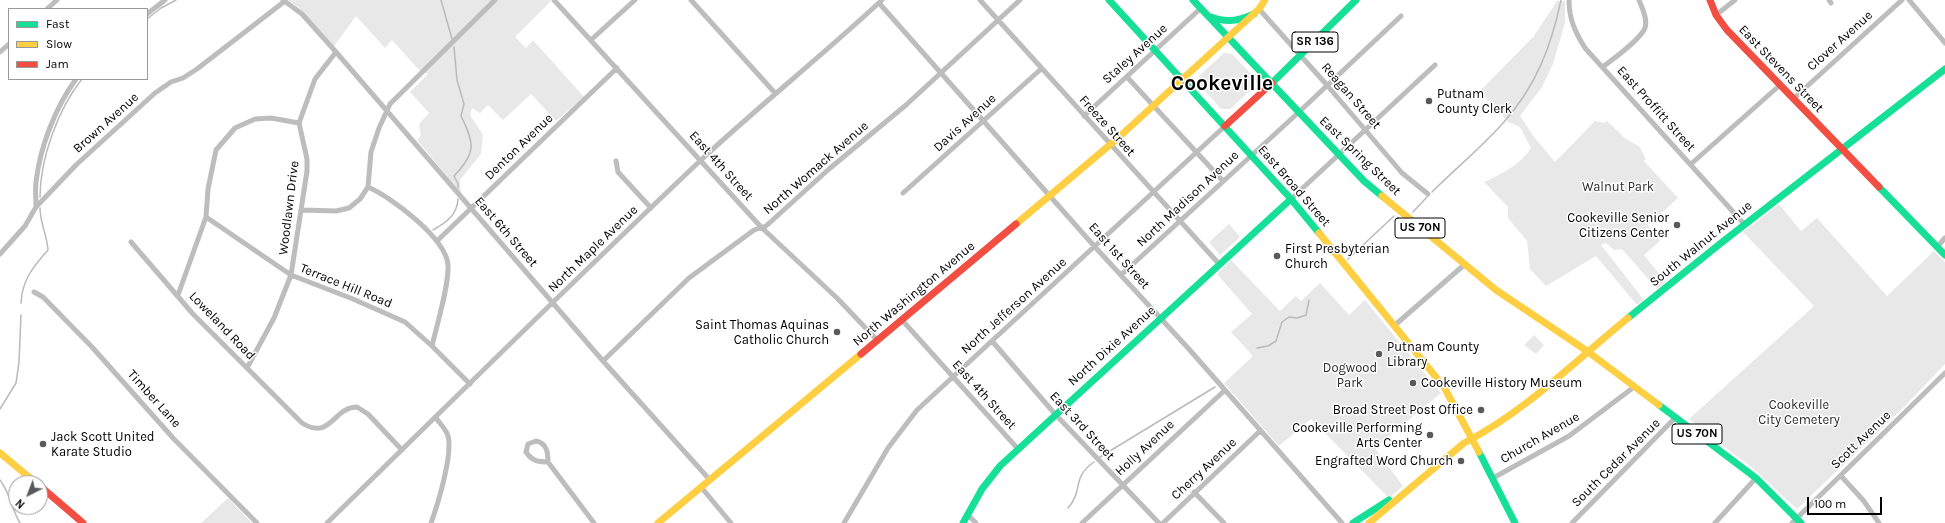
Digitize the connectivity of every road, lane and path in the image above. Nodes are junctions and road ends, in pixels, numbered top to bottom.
1 (57, 0) edge
2 (165, 0) edge
3 (284, 0) edge
4 (495, 0) edge
5 (554, 0) edge
6 (692, 0) edge
7 (980, 0) edge
8 (1020, 0) edge
9 (1109, 0) edge
10 (1193, 0) edge
11 (1265, 0) edge
12 (1356, 0) edge
13 (1569, 0) edge
14 (1639, 0) edge
15 (1710, 0) edge
16 (1735, 0) edge
17 (1902, 0) edge
18 (1909, 0) edge
19 (632, 1) edge
20 (881, 2) edge
21 (48, 8) edge
22 (1201, 8) junction
23 (1256, 12) junction
24 (148, 13) edge
25 (1716, 15) junction
26 (1209, 16) junction
27 (1401, 16) dead end
28 (998, 20) junction
29 (1229, 36) junction
30 (592, 40) junction
31 (1945, 43) edge
32 (8, 45) edge
33 (1156, 51) junction
34 (0, 52) edge
35 (336, 52) junction
36 (1301, 56) junction
37 (1435, 65) dead end
38 (1603, 67) junction
39 (617, 68) junction
40 (1041, 69) junction
41 (1945, 69) edge
42 (940, 74) junction
43 (1127, 77) junction
44 (75, 80) edge
45 (1182, 80) junction
46 (1272, 83) junction
47 (1326, 84) junction
48 (1780, 85) junction
49 (775, 93) junction
50 (1793, 99) junction
51 (1153, 105) junction
52 (387, 110) junction
53 (1299, 112) junction
54 (1084, 116) junction
55 (983, 121) junction
56 (299, 123) junction
57 (1225, 126) junction
58 (1365, 130) junction
59 (1110, 145) junction
60 (1842, 148) junction
61 (1197, 153) junction
62 (1252, 155) junction
63 (1338, 155) junction
64 (702, 160) junction
65 (616, 161) dead end
66 (1692, 164) junction
67 (1223, 181) junction
68 (368, 187) junction
69 (903, 193) dead end
70 (1154, 193) junction
71 (1428, 194) dead end
72 (1050, 196) junction
73 (1291, 199) junction
74 (36, 207) junction
75 (471, 208) junction
76 (651, 208) junction
77 (302, 210) junction
78 (206, 217) junction
79 (1180, 222) junction
80 (1745, 225) junction
81 (761, 227) junction
82 (1945, 238) edge
83 (437, 241) junction
84 (131, 242) dead end
85 (1095, 247) junction
86 (1937, 247) junction
87 (0, 254) edge
88 (1945, 255) edge
89 (1220, 265) junction
90 (1464, 265) junction
91 (291, 275) junction
92 (1121, 275) junction
93 (34, 292) dead end
94 (178, 295) junction
95 (553, 304) junction
96 (1160, 318) junction
97 (902, 320) junction
98 (1395, 325) junction
99 (878, 341) junction
100 (992, 341) junction
101 (432, 346) junction
102 (1587, 351) junction
103 (603, 361) junction
104 (247, 368) junction
105 (1945, 373) edge
106 (952, 377) junction
107 (470, 384) junction
108 (1634, 387) junction
109 (1224, 391) junction
110 (1055, 414) junction
111 (436, 418) junction
112 (1676, 418) junction
113 (1260, 431) junction
114 (1473, 439) junction
115 (1018, 449) junction
116 (402, 450) junction
117 (0, 453) edge
118 (548, 462) junction
119 (26, 475) edge
120 (1841, 476) junction
121 (1493, 478) junction
122 (1756, 478) junction
123 (710, 480) junction
124 (1122, 485) junction
125 (701, 487) junction
126 (1408, 489) junction
127 (1194, 492) junction
128 (48, 493) edge
129 (968, 514) junction
130 (1797, 521) edge
131 (83, 523) edge
132 (257, 523) edge
133 (327, 523) edge
134 (431, 523) edge
135 (594, 523) edge
136 (658, 523) edge
137 (731, 523) edge
138 (844, 523) edge
139 (963, 523) edge
140 (976, 523) edge
141 (1082, 523) edge
142 (1159, 523) edge
143 (1163, 523) edge
144 (1224, 523) edge
145 (1342, 523) edge
146 (1353, 523) edge
147 (1369, 523) edge
148 (1515, 523) edge
149 (1572, 523) edge
150 (1714, 523) edge
151 (1878, 523) edge

1 - 21 street
2 - 24 street
3 - 35 street, East 6th Street
3 - 74 street, Brown Avenue
4 - 52 street
5 - 30 street, East 4th Street
6 - 49 street
7 - 28 street, Freeze Street
8 - 28 street, North Womack Avenue
9 - 33 street, East Broad Street
10 - 22 street, East Spring Street / US 70N
11 - 23 street, North Washington Avenue
12 - 36 street, SR 136
13 - 38 street, East Proffitt Street
14 - 38 street
15 - 25 street, East Stevens Street
16 - 25 street
17 - 50 street, Clover Avenue
18 - 31 street
19 - 30 street
20 - 42 street, East 1st Street
20 - 49 street, North Maple Avenue
22 - 26 street, East Spring Street / US 70N
22 - 33 street, Staley Avenue
23 - 26 street
23 - 29 street, North Washington Avenue
23 - 36 street, Reagan Street
25 - 48 street, East Stevens Street
26 - 29 street, East Spring Street / US 70N
27 - 47 street, North Madison Avenue
28 - 40 street, Freeze Street
28 - 42 street, North Womack Avenue
29 - 45 street, North Washington Avenue
29 - 46 street, East Spring Street / US 70N
30 - 39 street, East 4th Street
32 - 34 street
33 - 43 street, Staley Avenue
33 - 45 street, East Broad Street
35 - 52 street, East 6th Street
35 - 56 street
36 - 46 street, SR 136
36 - 47 street, Reagan Street
37 - 58 street
38 - 66 street, East Proffitt Street
39 - 64 street, East 4th Street
39 - 75 street, Denton Avenue
40 - 54 street, Freeze Street
40 - 55 street, Davis Avenue
41 - 60 street, South Walnut Avenue
42 - 55 street, East 1st Street
42 - 81 street, North Womack Avenue
43 - 51 street
43 - 54 street, Staley Avenue
44 - 74 street
45 - 51 street, North Washington Avenue
45 - 57 street, East Broad Street
46 - 53 street, East Spring Street / US 70N
46 - 57 street
47 - 53 street, North Madison Avenue
47 - 58 street, Reagan Street
48 - 50 street, East Stevens Street
48 - 66 street
49 - 64 street, North Maple Avenue
50 - 60 street, East Stevens Street
51 - 59 street, North Washington Avenue
51 - 61 street
52 - 68 street
52 - 75 street, East 6th Street
53 - 62 street, North Madison Avenue
53 - 63 street, East Spring Street / US 70N
54 - 59 street, Freeze Street
55 - 69 street, Davis Avenue
55 - 72 street, East 1st Street
56 - 77 street, Woodlawn Drive
56 - 78 street, Loweland Road
57 - 61 street, North Jefferson Avenue
57 - 62 street, East Broad Street
58 - 63 street
58 - 71 street, Reagan Street
59 - 70 street, Freeze Street
59 - 72 street, North Washington Avenue
60 - 80 street, South Walnut Avenue
60 - 86 street, East Stevens Street
61 - 67 street
61 - 70 street, North Jefferson Avenue
62 - 67 street, North Madison Avenue
62 - 73 street, East Broad Street
63 - 73 street
63 - 90 street, East Spring Street / US 70N
64 - 76 street, North Maple Avenue
64 - 81 street, East 4th Street
65 - 76 street
66 - 80 street, East Proffitt Street
67 - 79 street, North Madison Avenue
68 - 77 street
68 - 83 street
70 - 79 street, Freeze Street
70 - 85 street, North Jefferson Avenue
72 - 85 street, East 1st Street
72 - 97 street, North Washington Avenue
73 - 89 street, North Dixie Avenue
73 - 98 street, East Broad Street
74 - 87 street, Brown Avenue
75 - 83 street, Denton Avenue
75 - 95 street, East 6th Street
76 - 95 street, North Maple Avenue
77 - 91 street, Woodlawn Drive
78 - 91 street, Terrace Hill Road
78 - 94 street, Loweland Road
79 - 89 street, Freeze Street
79 - 92 street, North Madison Avenue
80 - 102 street, South Walnut Avenue
81 - 99 street, East 4th Street
81 - 103 street, North Womack Avenue
82 - 86 street
83 - 101 street
84 - 94 street
85 - 92 street, East 1st Street
85 - 100 street, North Jefferson Avenue
86 - 88 street, East Stevens Street
89 - 96 street, North Dixie Avenue
90 - 98 street
90 - 102 street, East Spring Street / US 70N
91 - 101 street, Terrace Hill Road
91 - 104 street, Woodlawn Drive
92 - 96 street, East 1st Street
93 - 132 street, Timber Lane
94 - 104 street, Loweland Road
95 - 103 street, East 6th Street
95 - 107 street, North Maple Avenue
96 - 109 street, East 1st Street
96 - 110 street, North Dixie Avenue
97 - 99 street, North Washington Avenue
97 - 106 street, East 4th Street
98 - 114 street, East Broad Street
99 - 123 street, North Washington Avenue
100 - 106 street, North Jefferson Avenue
100 - 110 street, East 3rd Street
101 - 107 street, Terrace Hill Road
102 - 108 street, US 70N
102 - 114 street, South Walnut Avenue
103 - 123 street, East 6th Street
104 - 116 street, Loweland Road
105 - 120 street, Scott Avenue
106 - 115 street, East 4th Street
106 - 138 street, North Jefferson Avenue
107 - 111 street, North Maple Avenue
108 - 112 street, US 70N
108 - 121 street, Church Avenue
109 - 113 street, East 1st Street
109 - 124 street, Holly Avenue
110 - 115 street, North Dixie Avenue
110 - 124 street, East 3rd Street
111 - 116 street, North Maple Avenue
111 - 134 street
112 - 122 street, US 70N
112 - 149 street, South Cedar Avenue
113 - 127 street, Cherry Avenue
113 - 145 street, East 1st Street
114 - 121 street, East Broad Street
114 - 126 street, South Walnut Avenue
115 - 129 street, North Dixie Avenue
116 - 133 street, North Maple Avenue
117 - 119 street
118 - 118 street
118 - 135 street
120 - 130 street, Scott Avenue
120 - 151 street
121 - 148 street, East Broad Street
122 - 130 street, US 70N
122 - 150 street
123 - 125 street, North Washington Avenue
124 - 141 street, Holly Avenue
124 - 142 street, East 3rd Street
125 - 136 street, North Washington Avenue
125 - 137 street
126 - 146 street
126 - 147 street
127 - 143 street, Cherry Avenue
127 - 144 street
128 - 131 street
129 - 139 street, North Dixie Avenue
129 - 140 street

